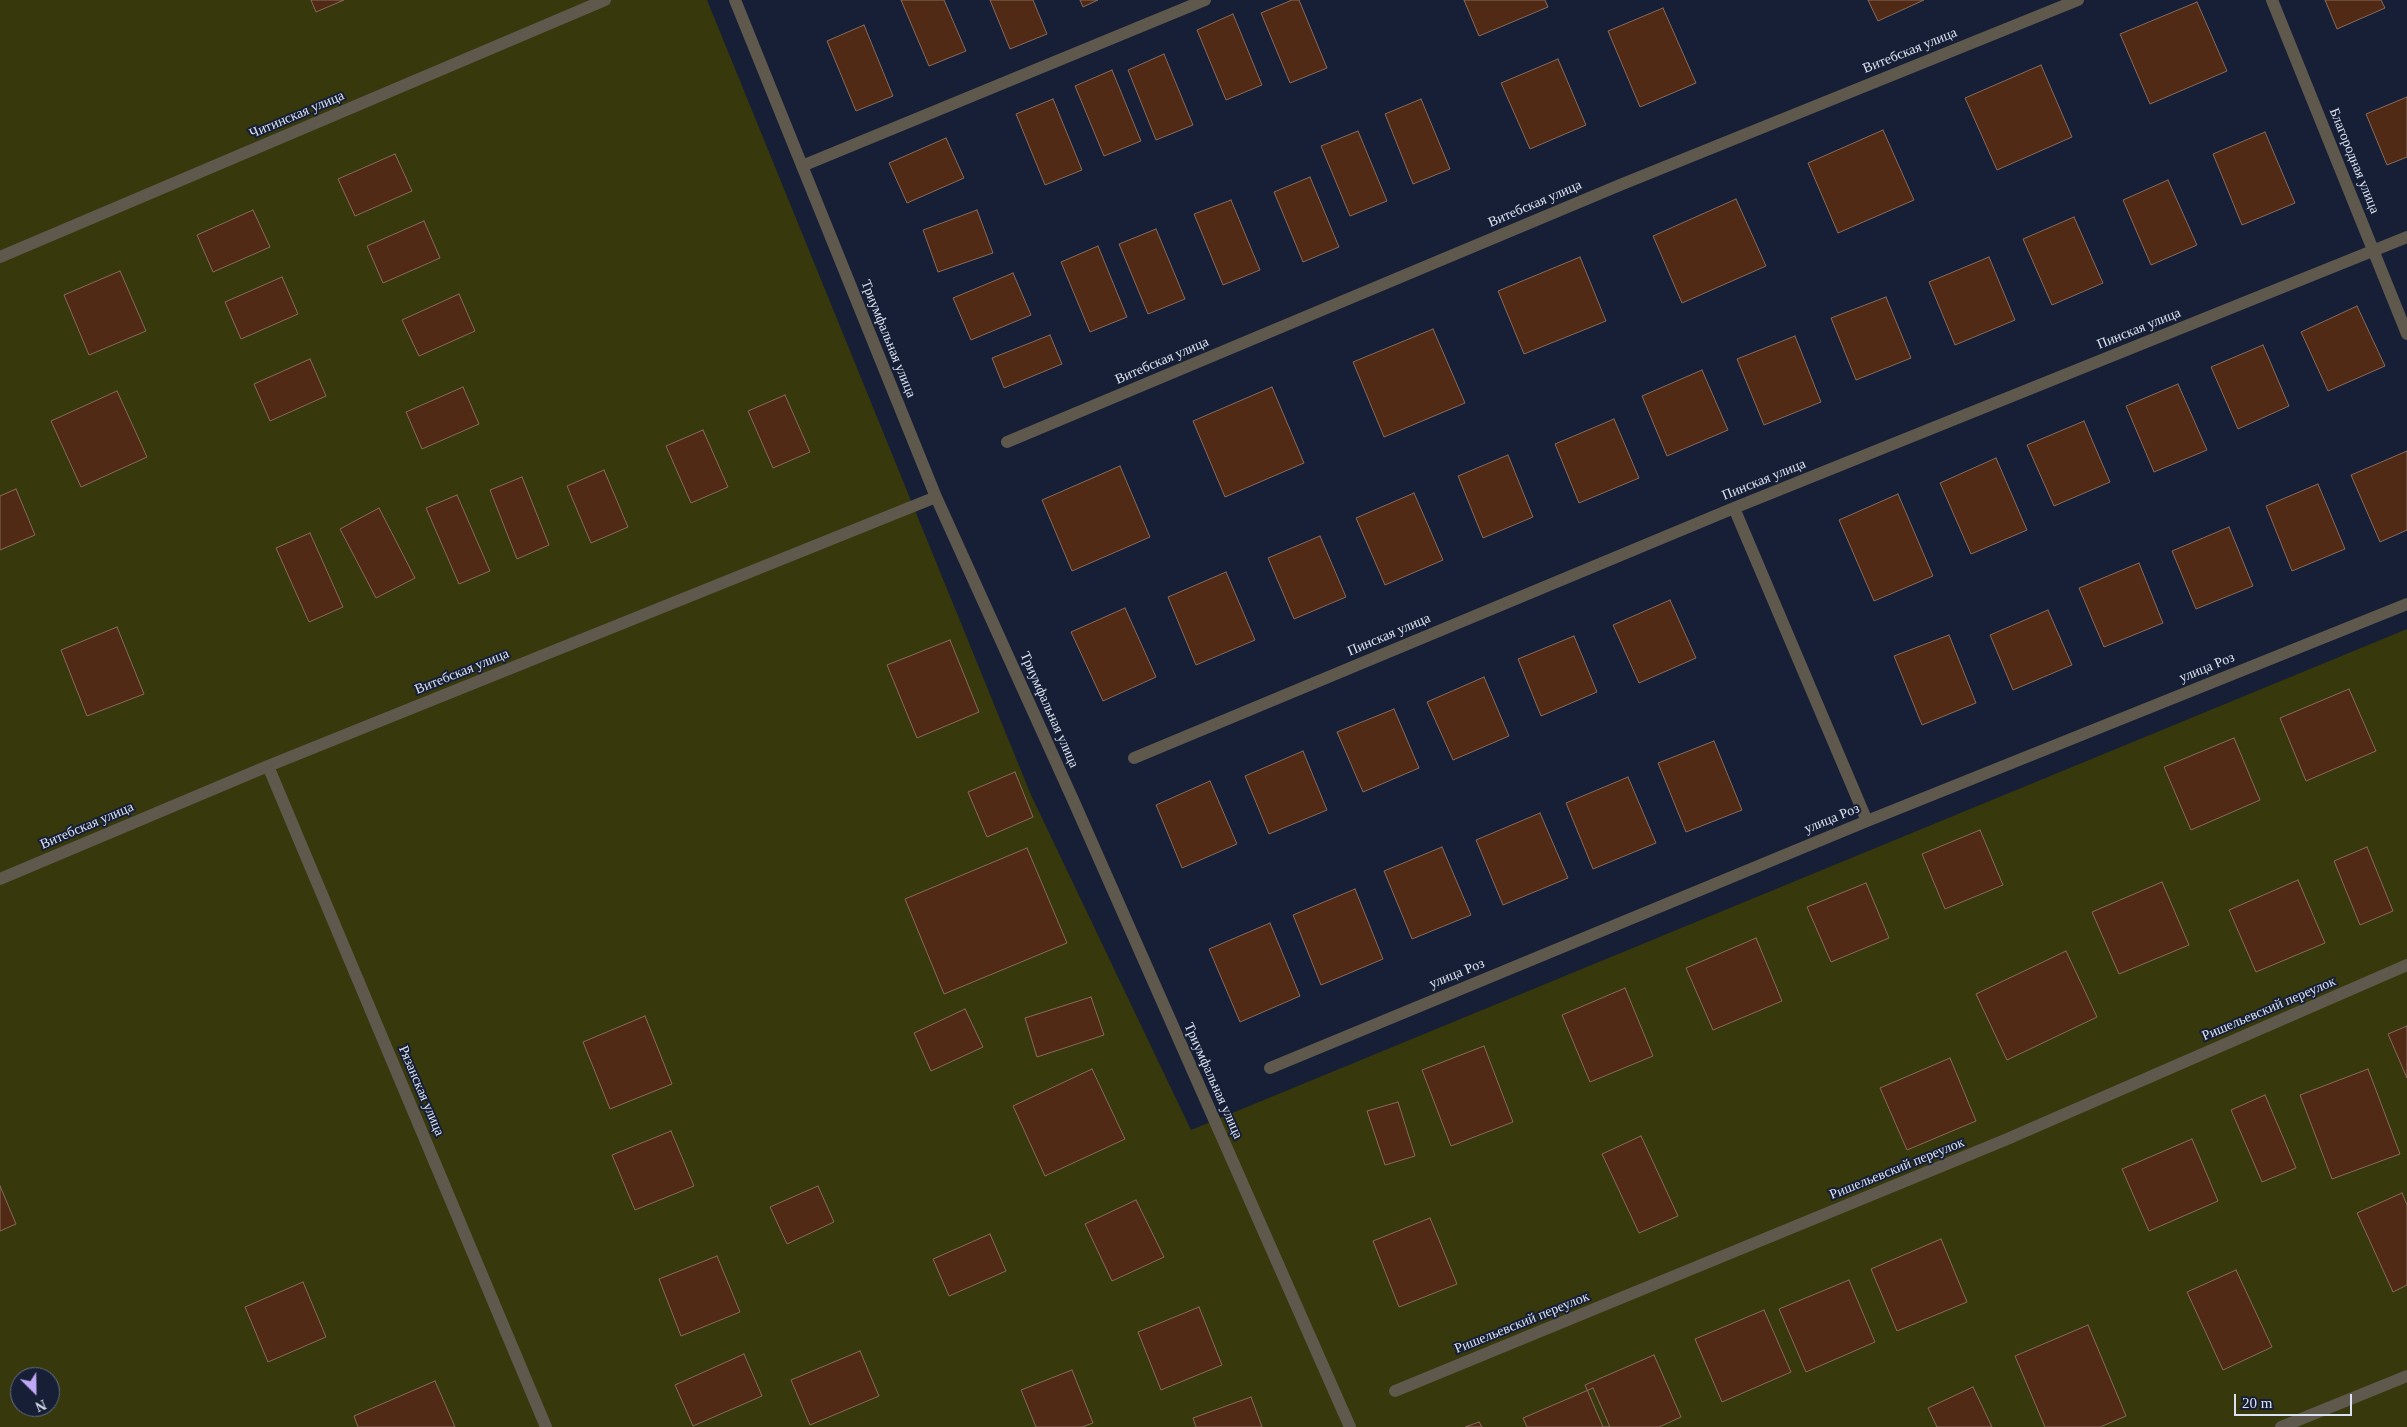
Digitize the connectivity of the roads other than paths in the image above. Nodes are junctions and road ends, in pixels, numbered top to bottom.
1 (605, 0) edge
2 (735, 0) edge
3 (1205, 0) edge
4 (2078, 0) edge
5 (2272, 0) edge
6 (802, 166) junction
7 (2407, 237) edge
8 (2374, 251) junction
9 (0, 257) edge
10 (2407, 334) edge
11 (1007, 442) dead end
12 (936, 497) junction
13 (1734, 508) junction
14 (2407, 604) edge
15 (1134, 758) dead end
16 (268, 766) junction
17 (1867, 821) junction
18 (0, 879) edge
19 (2407, 966) edge
20 (1270, 1068) dead end
21 (2407, 1376) edge
22 (1395, 1392) dead end
23 (546, 1427) edge
24 (1350, 1427) edge
25 (2282, 1427) edge

1 - 9 street, Читинская улица
2 - 6 street, Триумфальная улица
3 - 6 street
4 - 11 street, Витебская улица
5 - 8 street, Благородная улица
6 - 12 street, Триумфальная улица
7 - 8 street, Пинская улица
8 - 10 street, Благородная улица
8 - 13 street, Пинская улица
12 - 16 street, Витебская улица
12 - 24 street, Триумфальная улица
13 - 15 street, Пинская улица
13 - 17 street
14 - 17 street, улица Роз
16 - 18 street, Витебская улица
16 - 23 street, Рязанская улица
17 - 20 street, улица Роз
19 - 22 street, Ришельевский переулок
21 - 25 street

